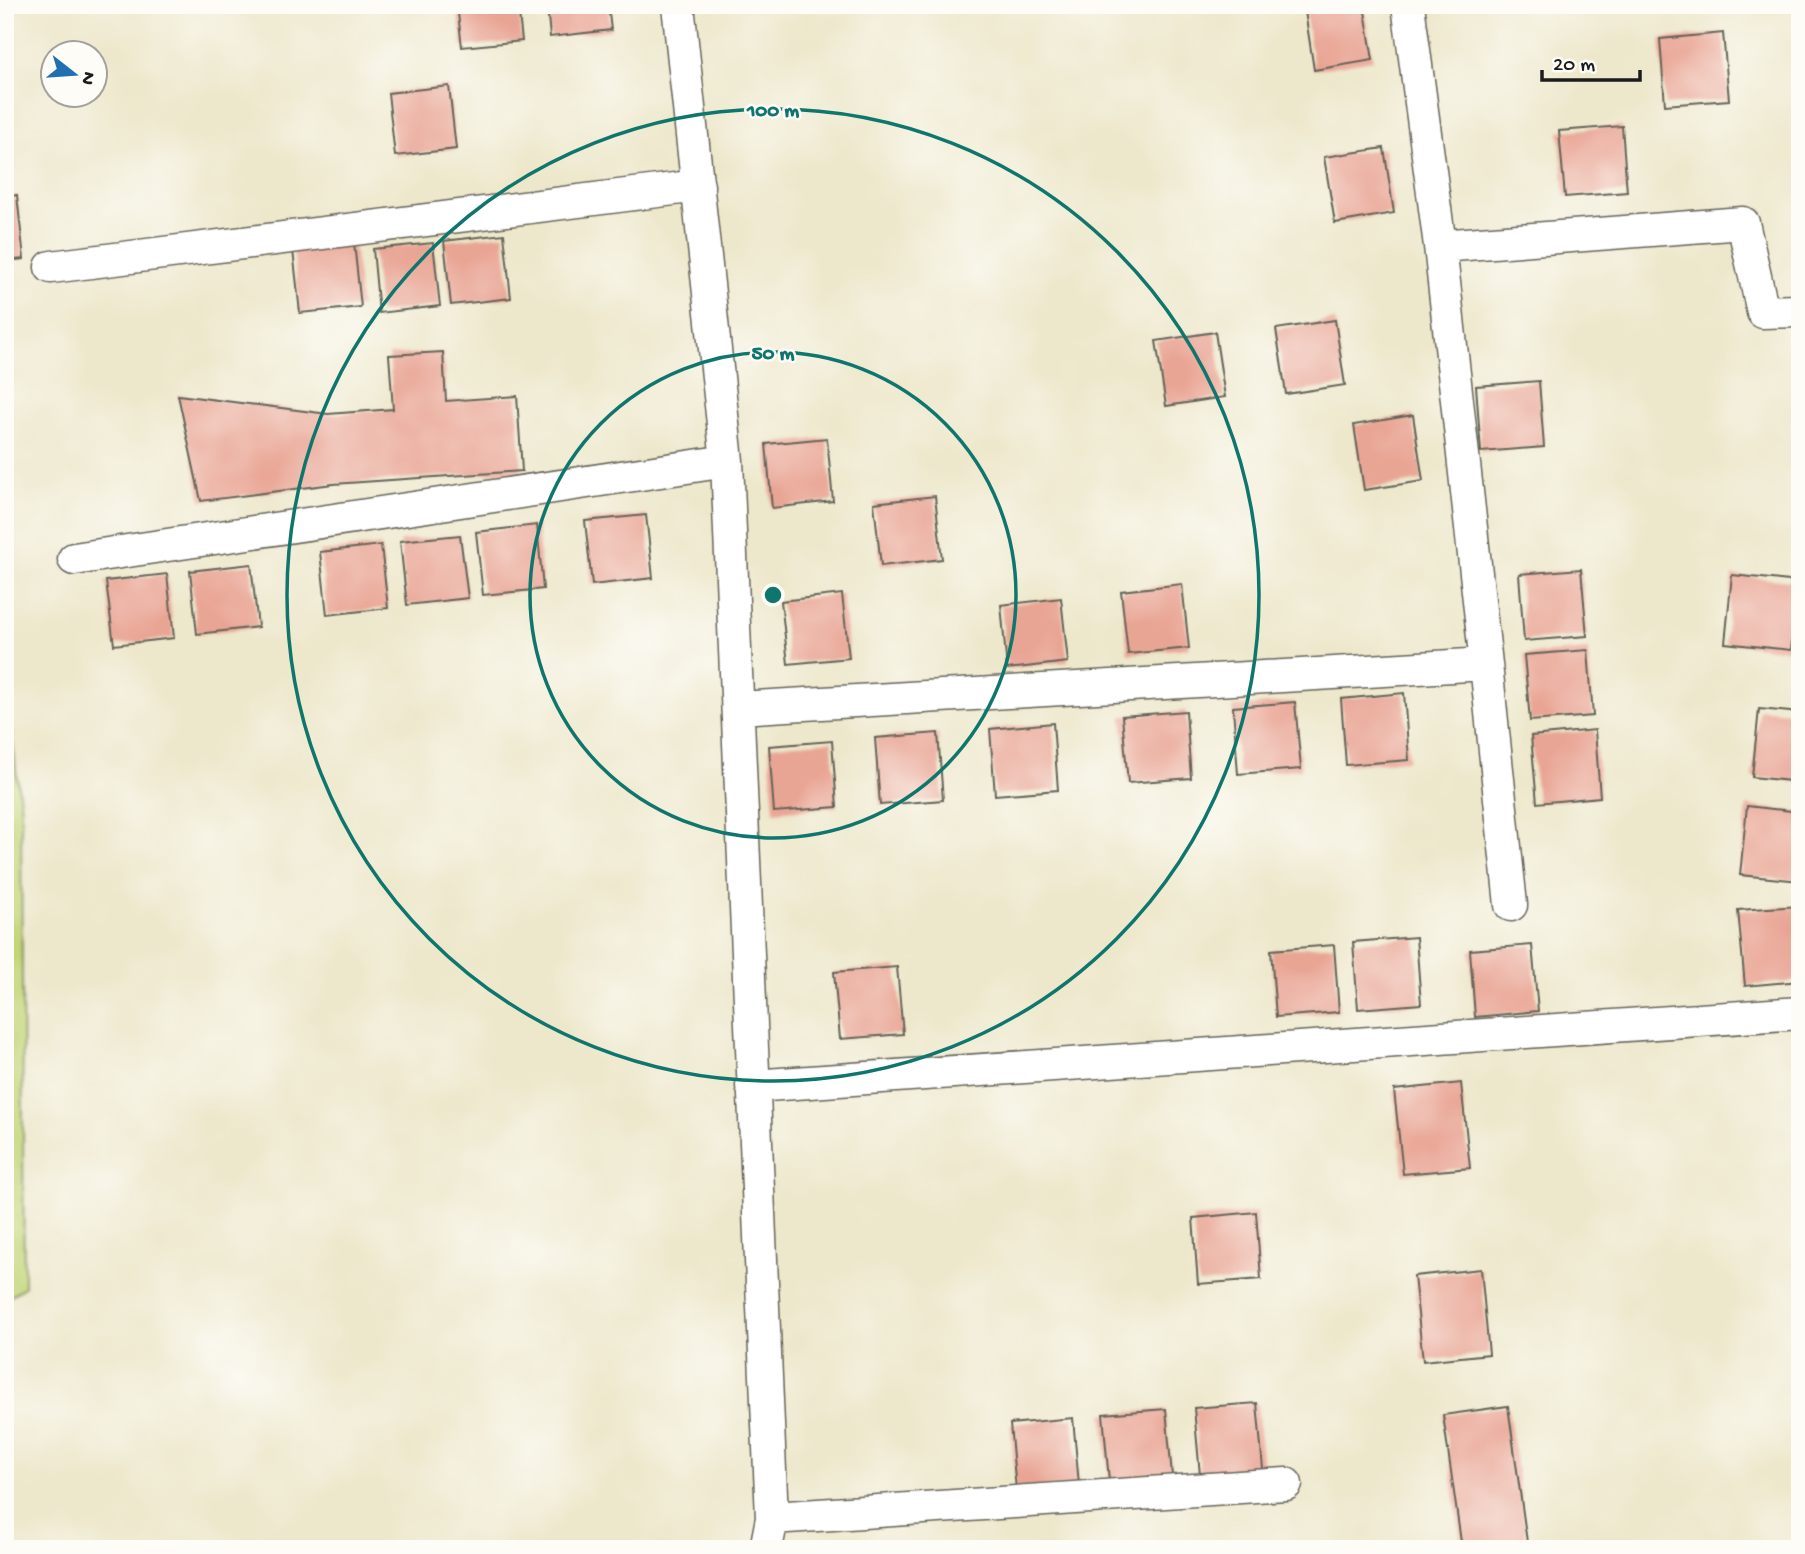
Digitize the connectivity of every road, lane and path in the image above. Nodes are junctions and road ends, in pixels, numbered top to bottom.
1 (678, 5) edge
2 (1408, 5) edge
3 (698, 186) junction
4 (1440, 246) junction
5 (51, 267) dead end
6 (1800, 311) edge
7 (727, 461) junction
8 (74, 559) dead end
9 (1486, 664) junction
10 (738, 708) junction
11 (1511, 905) dead end
12 (1800, 1013) edge
13 (752, 1086) junction
14 (1286, 1484) dead end
15 (772, 1518) junction
16 (766, 1549) edge

1 - 3 street
2 - 4 street
3 - 5 street
3 - 7 street
4 - 6 street
4 - 9 street
7 - 8 street
7 - 10 street
9 - 10 street
9 - 11 street
10 - 13 street
12 - 13 street
13 - 15 street
14 - 15 street
15 - 16 street

